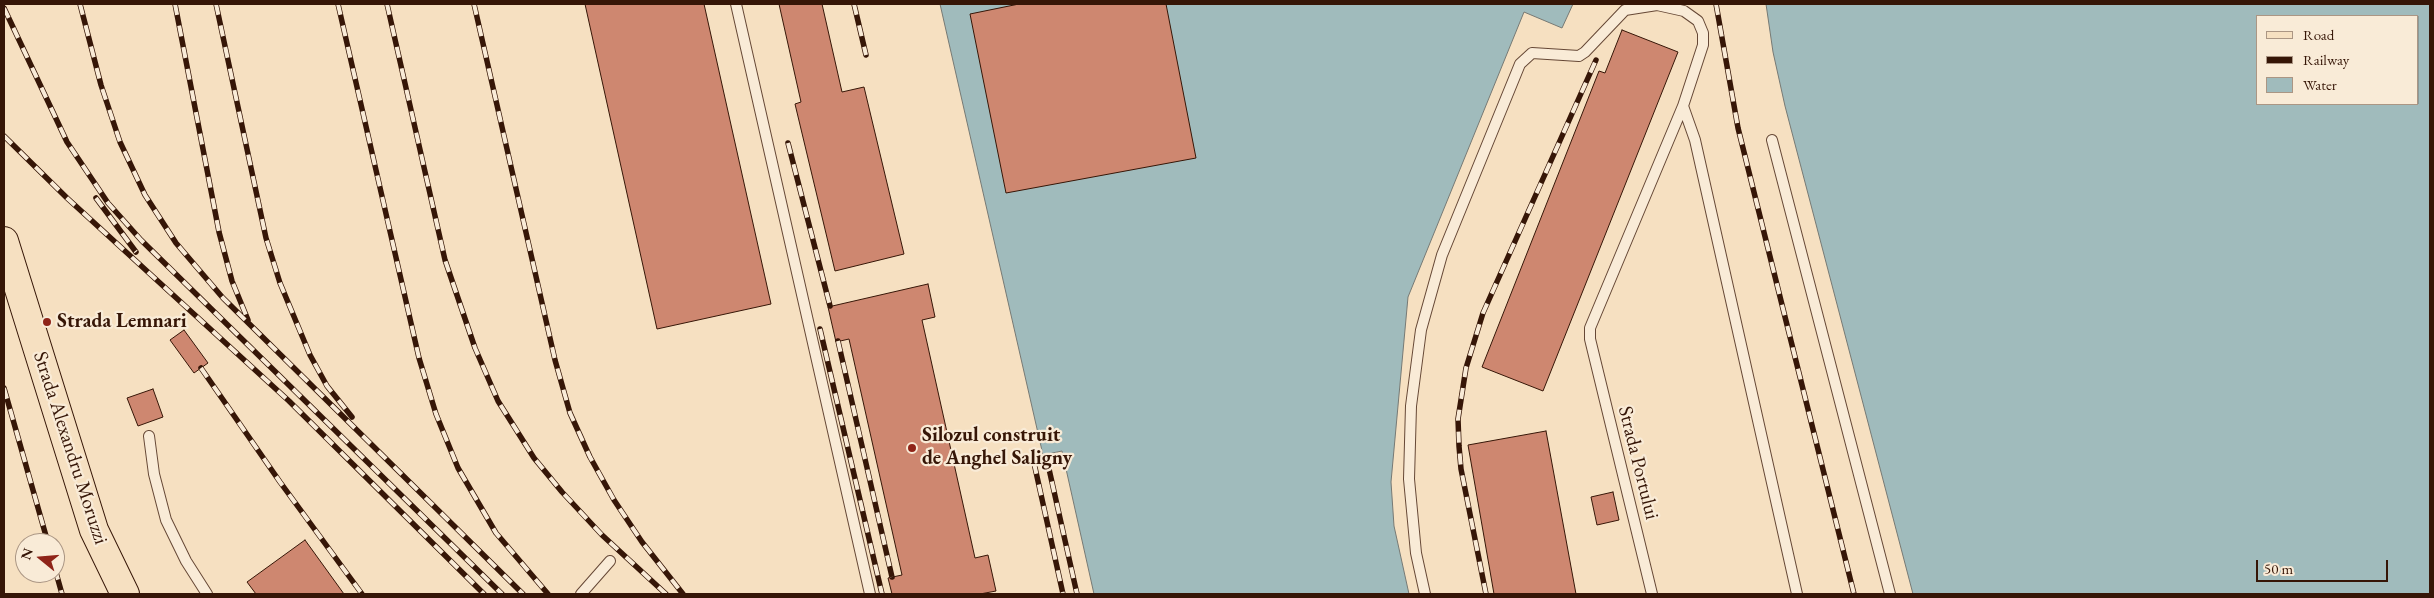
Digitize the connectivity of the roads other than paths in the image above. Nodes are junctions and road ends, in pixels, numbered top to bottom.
1 (736, 4) edge
2 (1683, 106) junction
3 (1772, 140) dead end
4 (4, 241) edge
5 (149, 436) dead end
6 (610, 561) dead end
7 (125, 594) edge
8 (207, 594) edge
9 (581, 594) edge
10 (870, 594) edge
11 (1426, 594) edge
12 (1652, 594) edge
13 (1796, 594) edge
14 (1890, 594) edge

1 - 10 lane
2 - 11 lane
2 - 12 lane, Strada Portului
2 - 13 lane
3 - 14 lane
4 - 7 main road, Strada Alexandru Moruzzi
5 - 8 lane
6 - 9 lane

